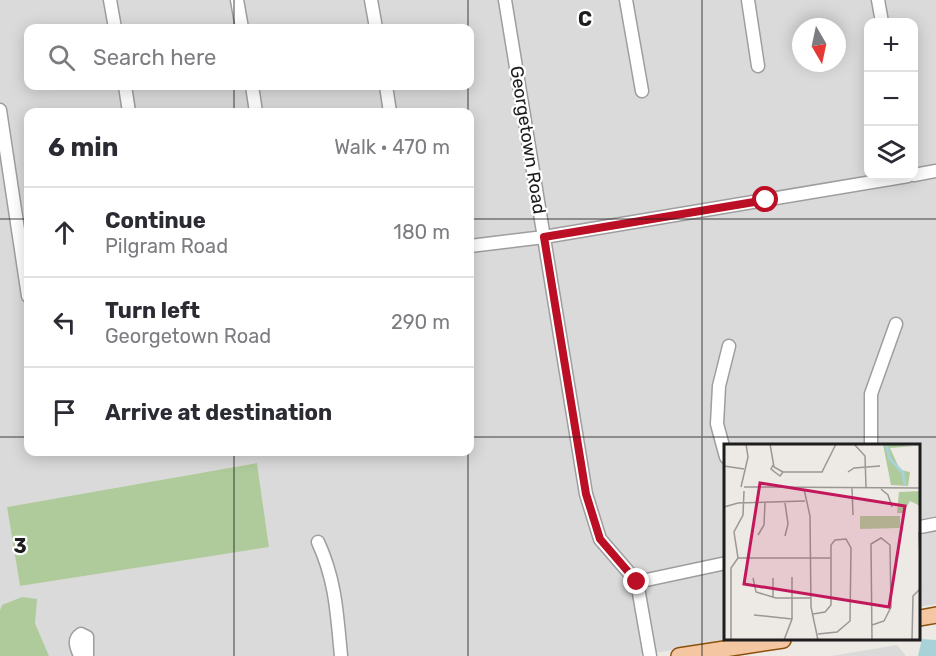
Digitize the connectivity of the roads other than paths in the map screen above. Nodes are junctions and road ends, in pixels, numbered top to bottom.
1 (110, 0) edge
2 (237, 0) edge
3 (370, 0) edge
4 (505, 0) edge
5 (626, 0) edge
6 (748, 0) edge
7 (878, 0) edge
8 (881, 18) edge
9 (114, 24) edge
10 (241, 24) edge
11 (375, 24) edge
12 (758, 66) dead end
13 (126, 90) edge
14 (253, 90) edge
15 (387, 90) edge
16 (642, 92) dead end
17 (128, 108) edge
18 (255, 108) edge
19 (389, 108) edge
20 (0, 110) edge
21 (936, 171) edge
22 (918, 174) edge
23 (884, 180) edge
24 (544, 237) junction
25 (474, 246) edge
26 (24, 269) edge
27 (896, 324) dead end
28 (729, 346) dead end
29 (871, 444) edge
30 (724, 450) edge
31 (936, 524) edge
32 (921, 527) edge
33 (318, 543) dead end
34 (724, 563) edge
35 (637, 582) junction
36 (936, 615) edge
37 (921, 618) edge
38 (771, 641) edge
39 (80, 656) edge
40 (87, 656) edge
41 (341, 656) edge
42 (650, 656) edge
43 (679, 656) edge

1 - 9 street
2 - 10 street
3 - 11 street
4 - 24 street, Georgetown Road
5 - 16 street
6 - 12 street
7 - 8 street
13 - 17 street
14 - 18 street
15 - 19 street
20 - 26 street
21 - 22 street
23 - 24 street
24 - 25 street
24 - 35 street, Georgetown Road
27 - 29 street
28 - 30 street
31 - 32 street
33 - 41 street
34 - 35 street
35 - 42 street
36 - 37 main road
38 - 43 main road
39 - 40 street

